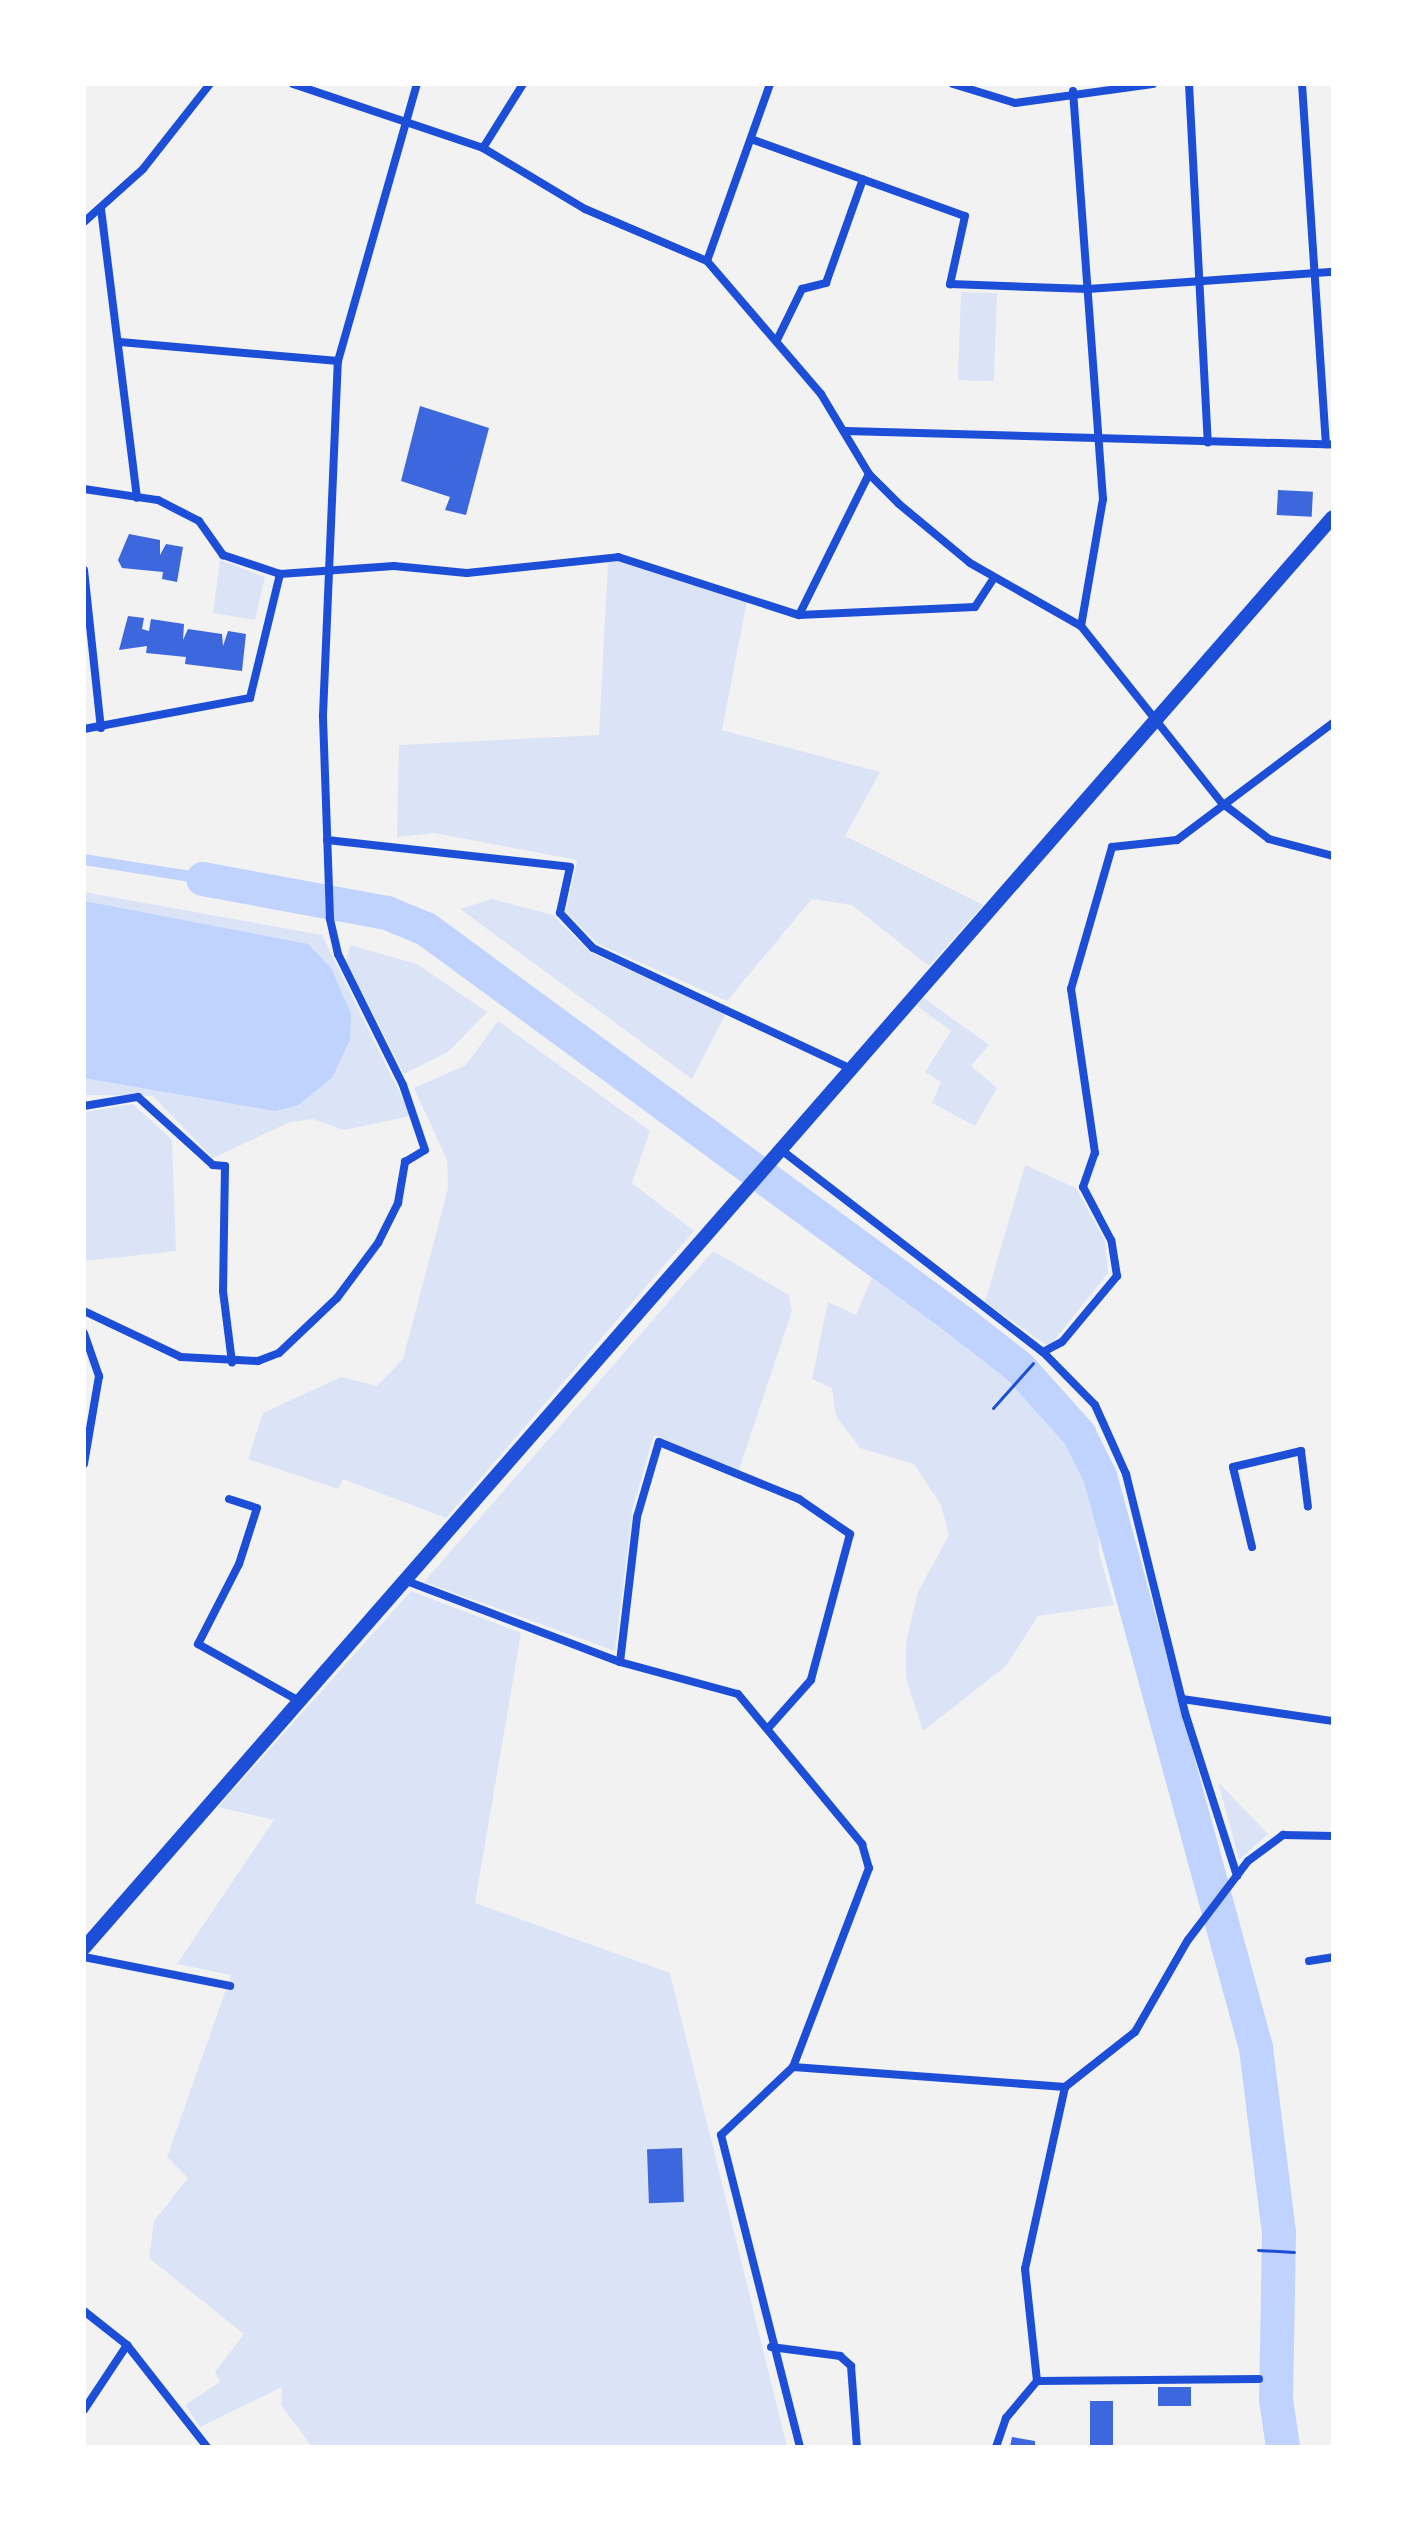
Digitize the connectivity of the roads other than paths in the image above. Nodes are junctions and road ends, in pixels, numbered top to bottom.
1 (210, 84) edge
2 (293, 84) edge
3 (417, 84) edge
4 (523, 84) edge
5 (770, 84) edge
6 (953, 84) edge
7 (1153, 84) edge
8 (1189, 84) edge
9 (1302, 84) edge
10 (1073, 91) junction
11 (407, 117) junction
12 (751, 139) junction
13 (483, 148) junction
14 (863, 179) junction
15 (101, 209) junction
16 (84, 222) edge
17 (707, 261) junction
18 (1333, 272) edge
19 (1311, 275) junction
20 (1199, 282) junction
21 (1088, 289) junction
22 (777, 340) junction
23 (120, 342) junction
24 (338, 361) junction
25 (846, 431) junction
26 (1099, 438) junction
27 (1208, 442) junction
28 (1330, 445) edge
29 (869, 474) junction
30 (84, 489) edge
31 (137, 498) junction
32 (1333, 517) edge
33 (84, 570) edge
34 (280, 574) junction
35 (330, 574) junction
36 (994, 578) junction
37 (799, 615) junction
38 (1081, 626) junction
39 (1155, 718) junction
40 (1333, 723) edge
41 (101, 728) junction
42 (84, 729) edge
43 (1222, 803) junction
44 (327, 840) junction
45 (1333, 856) edge
46 (851, 1069) junction
47 (84, 1106) edge
48 (777, 1154) junction
49 (84, 1311) edge
50 (84, 1333) edge
51 (1040, 1355) junction
52 (232, 1362) junction
53 (86, 1453) edge
54 (84, 1464) edge
55 (229, 1499) dead end
56 (1308, 1507) dead end
57 (1252, 1547) dead end
58 (403, 1579) junction
59 (620, 1662) junction
60 (1182, 1699) junction
61 (299, 1701) junction
62 (1333, 1721) edge
63 (770, 1726) junction
64 (1333, 1836) edge
65 (1234, 1880) junction
66 (84, 1948) edge
67 (84, 1957) edge
68 (1333, 1957) edge
69 (1309, 1961) dead end
70 (230, 1986) dead end
71 (793, 2067) junction
72 (1065, 2087) junction
73 (84, 2311) edge
74 (127, 2345) junction
75 (771, 2347) junction
76 (1259, 2379) dead end
77 (1037, 2381) junction
78 (84, 2410) edge
79 (207, 2447) edge
80 (800, 2447) edge
81 (857, 2447) edge
82 (996, 2447) edge

1 - 15 street
2 - 11 street
3 - 11 street
4 - 13 street
5 - 12 street
6 - 10 street
7 - 10 street
8 - 20 street
9 - 19 street
10 - 21 street
11 - 13 street
11 - 24 street
12 - 14 street
12 - 17 street
13 - 17 street
14 - 21 street
14 - 22 street
15 - 16 street
15 - 23 street
17 - 22 street
18 - 19 street
19 - 20 street
19 - 28 street
20 - 21 street
20 - 27 street
21 - 26 street
22 - 25 street
23 - 24 street
23 - 31 street
24 - 35 street
25 - 26 street
25 - 29 street
26 - 27 street
26 - 38 street
27 - 28 street
29 - 36 street
29 - 37 street
30 - 31 street
31 - 34 street
32 - 39 main road
33 - 41 street
34 - 35 street
34 - 41 street
35 - 37 street
35 - 44 street
36 - 37 street
36 - 38 street
38 - 39 street
39 - 43 street
39 - 46 main road
40 - 43 street
41 - 42 street
43 - 45 street
43 - 51 street
44 - 46 street
44 - 52 street
46 - 48 main road
47 - 52 street
48 - 51 street
48 - 58 main road
49 - 52 street
50 - 53 street
51 - 60 street
53 - 54 street
55 - 61 street
56 - 57 street
58 - 59 street
58 - 61 main road
59 - 63 street
59 - 63 street
60 - 62 street
60 - 65 street
61 - 66 main road
63 - 71 street
64 - 65 street
65 - 72 street
67 - 70 street
68 - 69 street
71 - 72 street
71 - 75 street
72 - 77 street
73 - 74 street
74 - 78 street
74 - 79 street
75 - 80 street
75 - 81 street
76 - 77 street
77 - 82 street

